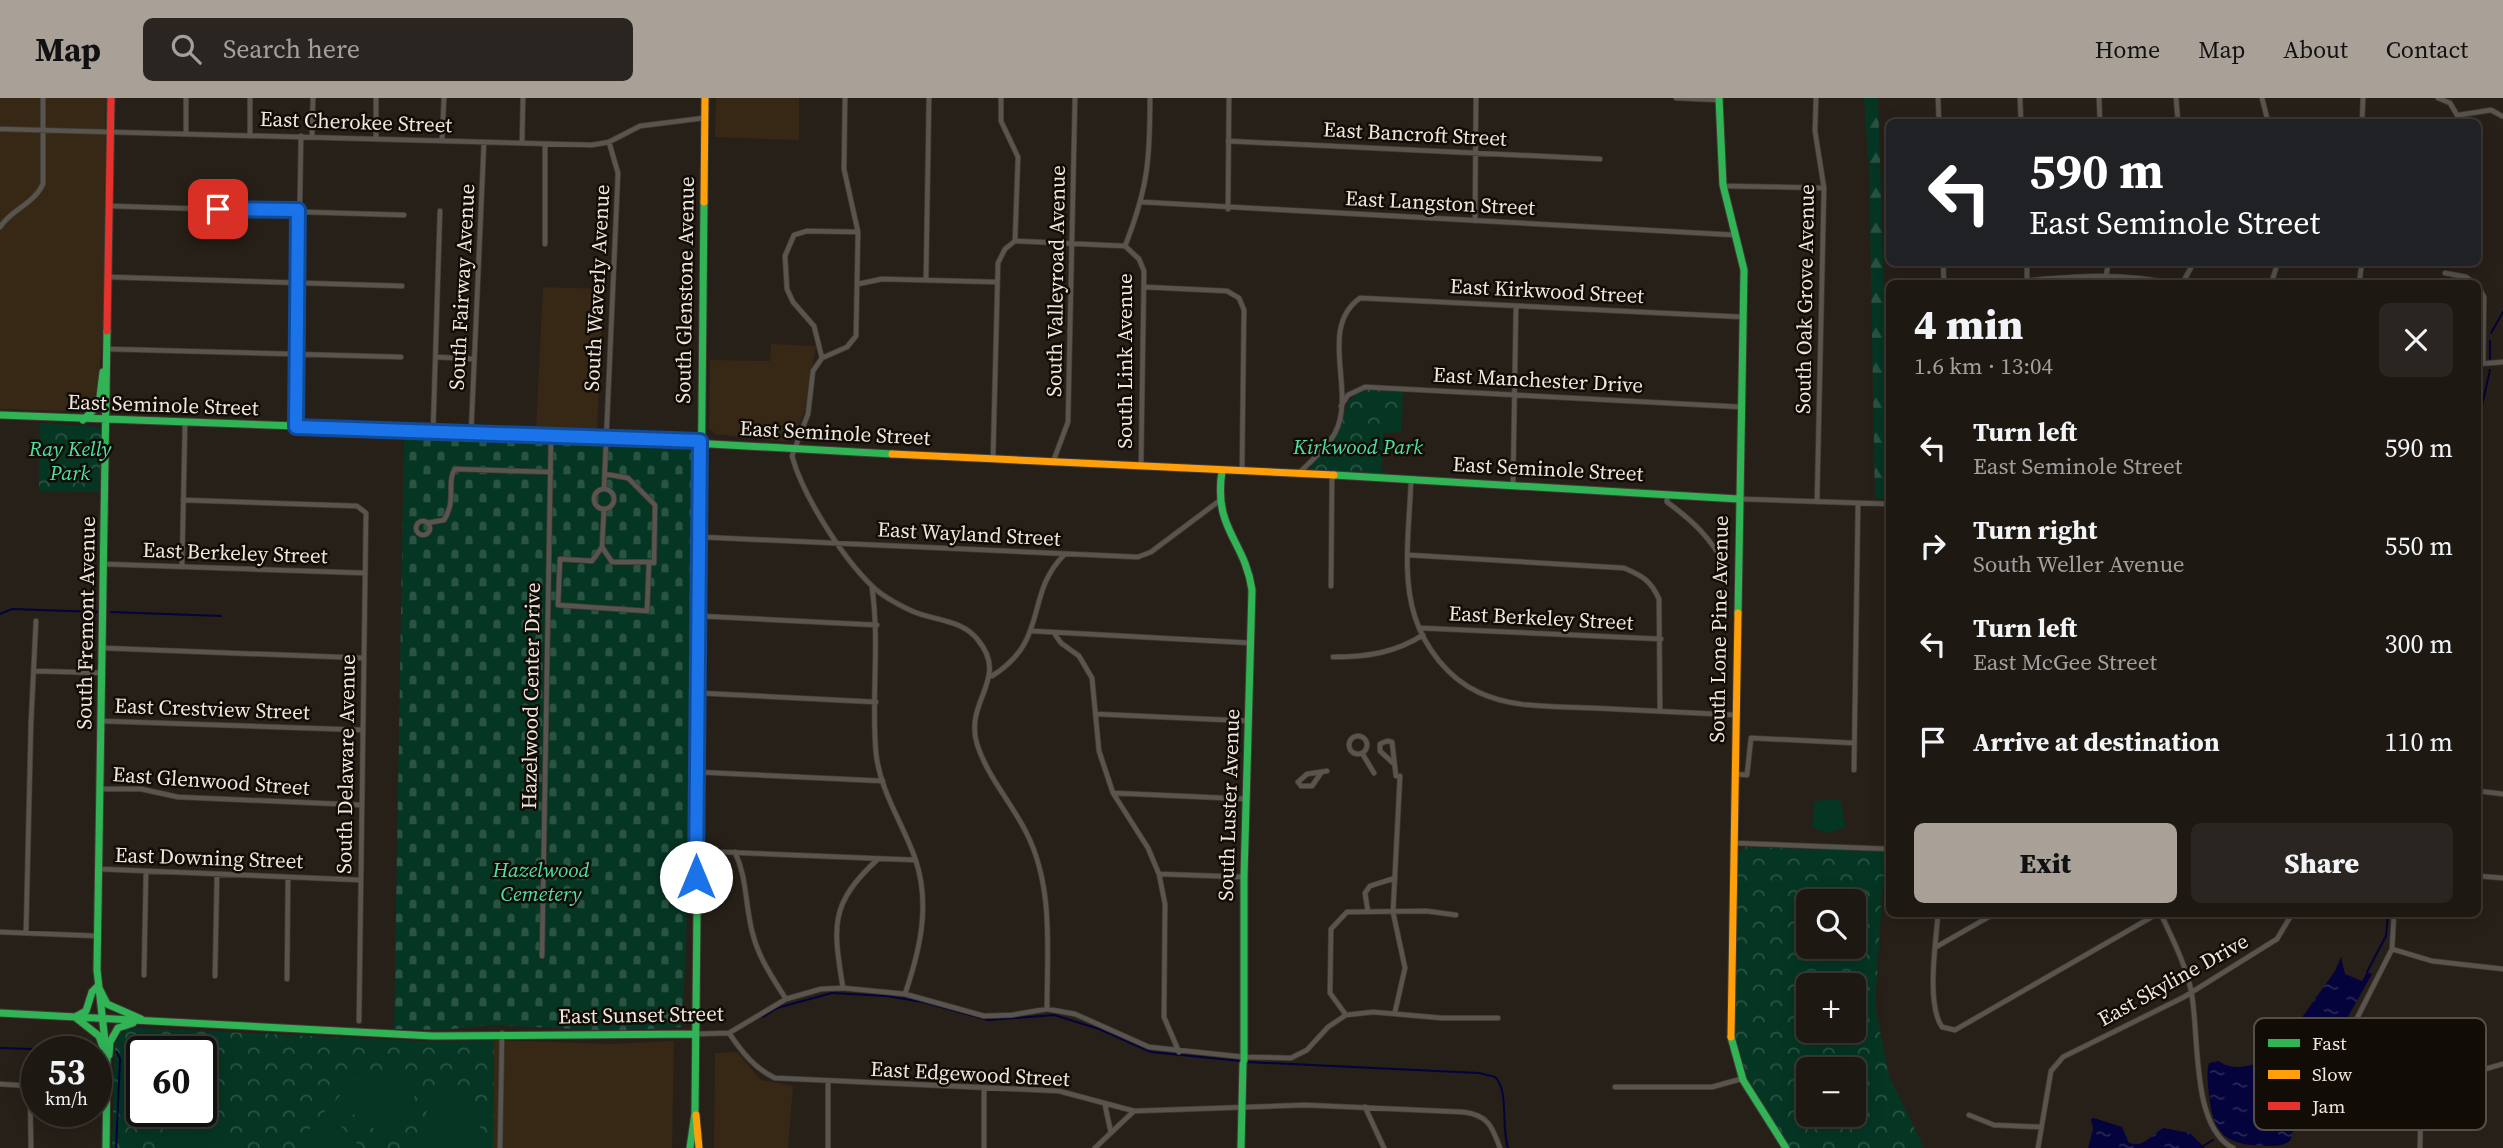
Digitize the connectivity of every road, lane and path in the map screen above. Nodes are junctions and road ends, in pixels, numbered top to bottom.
1 (44, 98) edge
2 (111, 98) edge
3 (186, 98) edge
4 (250, 98) edge
5 (313, 98) edge
6 (376, 98) edge
7 (443, 98) edge
8 (523, 98) edge
9 (705, 98) edge
10 (845, 98) edge
11 (929, 98) edge
12 (1001, 98) edge
13 (1075, 98) edge
14 (1150, 98) edge
15 (1230, 98) edge
16 (1476, 98) edge
17 (1676, 98) edge
18 (1816, 98) edge
19 (1938, 98) edge
20 (2020, 98) edge
21 (2099, 98) edge
22 (2176, 98) edge
23 (2262, 98) edge
24 (2363, 98) edge
25 (2438, 98) edge
26 (1719, 99) edge
27 (2459, 115) junction
28 (2502, 116) edge
29 (705, 118) junction
30 (1939, 119) edge
31 (2021, 119) edge
32 (2100, 119) edge
33 (2178, 119) edge
34 (2267, 119) edge
35 (2362, 119) edge
36 (2460, 119) edge
37 (0, 129) edge
38 (43, 130) junction
39 (111, 131) junction
40 (186, 132) junction
41 (250, 134) junction
42 (301, 136) junction
43 (312, 136) junction
44 (376, 138) junction
45 (442, 140) junction
46 (1228, 141) junction
47 (484, 142) junction
48 (609, 142) junction
49 (522, 143) junction
50 (545, 144) junction
51 (1476, 153) junction
52 (1600, 159) dead end
53 (1723, 186) junction
54 (1824, 188) junction
55 (1142, 201) junction
56 (110, 206) junction
57 (1228, 208) junction
58 (298, 210) junction
59 (440, 211) dead end
60 (404, 215) dead end
61 (1475, 221) junction
62 (0, 227) edge
63 (858, 232) junction
64 (1736, 235) junction
65 (1016, 241) junction
66 (545, 244) dead end
67 (1073, 244) junction
68 (1125, 246) junction
69 (2108, 266) edge
70 (2445, 273) dead end
71 (2106, 275) junction
72 (109, 277) junction
73 (926, 279) junction
74 (2040, 280) edge
75 (2157, 280) edge
76 (2470, 280) edge
77 (996, 282) junction
78 (299, 283) junction
79 (858, 284) junction
80 (402, 286) dead end
81 (1144, 287) junction
82 (2481, 292) edge
83 (1516, 306) junction
84 (1744, 317) junction
85 (2481, 346) edge
86 (108, 349) junction
87 (297, 355) junction
88 (401, 357) dead end
89 (436, 357) junction
90 (822, 358) junction
91 (474, 359) junction
92 (107, 360) junction
93 (2503, 362) edge
94 (2481, 363) edge
95 (1514, 394) junction
96 (1340, 407) junction
97 (1742, 407) junction
98 (0, 415) edge
99 (83, 420) junction
100 (106, 421) junction
101 (185, 424) junction
102 (296, 427) junction
103 (433, 432) junction
104 (471, 434) junction
105 (551, 437) junction
106 (606, 437) junction
107 (700, 441) junction
108 (793, 448) junction
109 (993, 459) junction
110 (1053, 462) junction
111 (1141, 467) junction
112 (1222, 471) junction
113 (1242, 471) junction
114 (551, 472) junction
115 (605, 474) junction
116 (1298, 474) junction
117 (1332, 475) junction
118 (1411, 479) junction
119 (1513, 485) junction
120 (604, 489) junction
121 (1667, 494) junction
122 (1738, 499) junction
123 (184, 500) junction
124 (1219, 501) junction
125 (1817, 502) junction
126 (1858, 503) junction
127 (1886, 504) edge
128 (604, 509) junction
129 (427, 523) dead end
130 (700, 537) junction
131 (838, 544) junction
132 (602, 547) junction
133 (1064, 554) junction
134 (1409, 555) junction
135 (651, 562) junction
136 (104, 564) junction
137 (181, 567) junction
138 (1726, 567) dead end
139 (365, 573) junction
140 (1331, 586) dead end
141 (872, 587) junction
142 (698, 616) junction
143 (36, 621) dead end
144 (877, 625) junction
145 (1420, 628) junction
146 (1032, 631) junction
147 (1055, 633) junction
148 (1423, 635) junction
149 (1661, 639) junction
150 (1251, 643) junction
151 (103, 648) junction
152 (1333, 657) dead end
153 (363, 658) junction
154 (35, 671) junction
155 (103, 673) junction
156 (992, 676) junction
157 (698, 693) junction
158 (876, 702) junction
159 (1660, 711) junction
160 (1096, 714) junction
161 (1736, 715) junction
162 (1249, 721) junction
163 (101, 722) junction
164 (363, 730) junction
165 (1854, 743) junction
166 (1362, 753) junction
167 (1394, 764) junction
168 (1854, 770) dead end
169 (1327, 771) dead end
170 (697, 772) junction
171 (1374, 773) dead end
172 (1321, 774) junction
173 (1734, 774) junction
174 (883, 781) junction
175 (100, 789) junction
176 (2481, 791) edge
177 (1113, 793) junction
178 (2503, 794) edge
179 (1247, 799) junction
180 (361, 806) junction
181 (1733, 843) junction
182 (1886, 849) edge
183 (696, 851) junction
184 (734, 851) junction
185 (878, 859) junction
186 (916, 860) junction
187 (99, 869) junction
188 (146, 871) junction
189 (217, 874) junction
190 (1159, 874) junction
191 (2481, 876) edge
192 (288, 877) junction
193 (1244, 877) junction
194 (1395, 878) junction
195 (2503, 878) edge
196 (360, 880) junction
197 (1368, 912) junction
198 (1393, 912) junction
199 (1457, 915) dead end
200 (1938, 917) edge
201 (1989, 917) edge
202 (2154, 917) edge
203 (2160, 917) edge
204 (2290, 917) edge
205 (2394, 917) edge
206 (0, 932) edge
207 (26, 933) junction
208 (98, 936) junction
209 (1936, 947) junction
210 (2392, 948) junction
211 (542, 956) dead end
212 (2503, 969) edge
213 (144, 975) dead end
214 (215, 976) dead end
215 (287, 979) dead end
216 (97, 986) junction
217 (843, 988) junction
218 (2191, 993) junction
219 (905, 994) junction
220 (786, 999) junction
221 (1047, 1009) junction
222 (1395, 1012) junction
223 (0, 1013) edge
224 (1346, 1015) junction
225 (75, 1017) junction
226 (102, 1018) junction
227 (1498, 1018) dead end
228 (2359, 1018) edge
229 (359, 1021) dead end
230 (146, 1022) junction
231 (502, 1033) junction
232 (729, 1033) junction
233 (695, 1034) junction
234 (99, 1036) edge
235 (104, 1036) edge
236 (112, 1038) edge
237 (1179, 1052) junction
238 (1244, 1060) junction
239 (2503, 1063) edge
240 (2486, 1068) edge
241 (1741, 1079) junction
242 (828, 1082) junction
243 (0, 1084) edge
244 (1615, 1087) dead end
245 (984, 1088) junction
246 (1105, 1105) junction
247 (1365, 1107) junction
248 (1242, 1108) junction
249 (1134, 1111) junction
250 (695, 1113) junction
251 (1969, 1115) dead end
252 (106, 1127) edge
253 (2041, 1127) junction
254 (2420, 1130) edge
255 (1111, 1134) junction
256 (31, 1148) edge
257 (106, 1148) edge
258 (500, 1148) edge
259 (690, 1148) edge
260 (699, 1148) edge
261 (828, 1148) edge
262 (984, 1148) edge
263 (1095, 1148) edge
264 (1241, 1148) edge
265 (1384, 1148) edge
266 (1500, 1148) edge
267 (1786, 1148) edge
268 (2038, 1148) edge
269 (2233, 1148) edge
270 (2420, 1148) edge

1 - 38 street
2 - 39 main road, South Fremont Avenue
3 - 40 street
4 - 41 street
5 - 43 street
6 - 44 street
7 - 45 street
8 - 49 street
9 - 29 main road, South Glenstone Avenue
10 - 63 street
11 - 73 street
12 - 65 street
13 - 67 street, South Valleyroad Avenue
14 - 55 street, South Link Avenue
15 - 46 street
16 - 51 street
17 - 26 street
18 - 54 street, South Oak Grove Avenue
19 - 30 street
20 - 31 street
21 - 32 street
22 - 33 street
23 - 34 street
24 - 35 street
25 - 27 street
26 - 53 main road, South Lone Pine Avenue
27 - 28 street
27 - 36 street
29 - 48 street, East Cherokee Street
29 - 107 main road, South Glenstone Avenue
37 - 38 street, East Cherokee Street
38 - 39 street, East Cherokee Street
38 - 62 street
39 - 40 street, East Cherokee Street
39 - 56 main road, South Fremont Avenue
40 - 41 street, East Cherokee Street
41 - 42 street, East Cherokee Street
42 - 43 street, East Cherokee Street
42 - 58 street
43 - 44 street, East Cherokee Street
44 - 45 street, East Cherokee Street
45 - 47 street, East Cherokee Street
46 - 51 street, East Bancroft Street
46 - 57 street
47 - 49 street, East Cherokee Street
47 - 91 street, South Fairway Avenue
48 - 50 street, East Cherokee Street
48 - 106 street, South Waverly Avenue
49 - 50 street, East Cherokee Street
50 - 66 street
51 - 52 street, East Bancroft Street
51 - 61 street
53 - 54 street
53 - 64 main road, South Lone Pine Avenue
54 - 125 street, South Oak Grove Avenue
55 - 57 street, East Langston Street
55 - 68 street, South Link Avenue
56 - 58 street
56 - 72 main road, South Fremont Avenue
57 - 61 street, East Langston Street
58 - 60 street
58 - 78 street
59 - 89 street
61 - 64 street, East Langston Street
63 - 79 street
63 - 90 street
64 - 84 main road, South Lone Pine Avenue
65 - 67 street
65 - 77 street
67 - 68 street
67 - 110 street, South Valleyroad Avenue
68 - 81 street, South Link Avenue
69 - 71 street
70 - 76 street
71 - 74 street
71 - 75 street
72 - 78 street
72 - 86 main road, South Fremont Avenue
73 - 77 street
73 - 79 street
77 - 109 street
78 - 80 street
78 - 87 street
79 - 90 street
81 - 111 street, South Link Avenue
81 - 113 street
82 - 85 street
83 - 84 street, East Kirkwood Street
83 - 95 street
83 - 96 street, East Kirkwood Street
84 - 97 main road, South Lone Pine Avenue
86 - 87 street
86 - 92 main road, South Fremont Avenue
87 - 88 street
87 - 102 street
89 - 91 street
89 - 103 street
90 - 108 street
91 - 104 street, South Fairway Avenue
92 - 99 main road
92 - 100 main road, South Fremont Avenue
93 - 94 street
95 - 96 street, East Manchester Drive
95 - 97 street, East Manchester Drive
95 - 119 street
96 - 116 street
97 - 122 main road, South Lone Pine Avenue
98 - 99 main road, East Seminole Street
99 - 100 main road, East Seminole Street
100 - 101 main road, East Seminole Street
100 - 136 main road, South Fremont Avenue
101 - 102 main road, East Seminole Street
101 - 123 street
102 - 103 main road, East Seminole Street
103 - 104 main road, East Seminole Street
104 - 105 main road, East Seminole Street
105 - 106 main road, East Seminole Street
105 - 114 street, Hazelwood Center Drive
106 - 107 main road, East Seminole Street
106 - 115 street, South Waverly Avenue
107 - 108 main road, East Seminole Street
107 - 130 main road, South Glenstone Avenue
108 - 109 main road, East Seminole Street
108 - 131 street
109 - 110 main road, East Seminole Street
110 - 111 main road, East Seminole Street
111 - 112 main road, East Seminole Street
112 - 113 main road, East Seminole Street
112 - 124 main road, South Luster Avenue
113 - 116 main road, East Seminole Street
114 - 129 street
114 - 211 street, Hazelwood Center Drive
115 - 120 street, South Waverly Avenue
115 - 135 street
116 - 117 main road, East Seminole Street
117 - 118 main road, East Seminole Street
117 - 140 street
118 - 119 main road, East Seminole Street
118 - 134 street
119 - 121 main road, East Seminole Street
120 - 128 street
120 - 128 street
121 - 122 main road, East Seminole Street
121 - 138 street, East Seminole Street
122 - 125 street, East Seminole Street
122 - 161 main road, South Lone Pine Avenue
123 - 137 street
123 - 139 street, South Delaware Avenue
124 - 133 street, East Wayland Street
124 - 150 main road, South Luster Avenue
125 - 126 street, East Seminole Street
126 - 127 street, East Seminole Street
126 - 165 street
128 - 132 street
130 - 131 street, East Wayland Street
130 - 142 main road, South Glenstone Avenue
131 - 133 street, East Wayland Street
131 - 141 street
132 - 135 street
132 - 135 street
133 - 146 street
134 - 145 street
134 - 149 street
136 - 137 street, East Berkeley Street
136 - 151 main road, South Fremont Avenue
137 - 139 street, East Berkeley Street
139 - 153 street, South Delaware Avenue
141 - 144 street
141 - 156 street
142 - 144 street
142 - 157 main road, South Glenstone Avenue
143 - 154 street
144 - 158 street
145 - 148 street
145 - 149 street, East Berkeley Street
146 - 147 street
146 - 156 street
147 - 150 street
147 - 160 street
148 - 152 street, East Berkeley Street
148 - 159 street
149 - 159 street
150 - 162 main road, South Luster Avenue
151 - 153 street
151 - 155 main road, South Fremont Avenue
153 - 164 street, South Delaware Avenue
154 - 155 street
154 - 207 street
155 - 163 main road, South Fremont Avenue
156 - 221 street
157 - 158 street
157 - 170 main road, South Glenstone Avenue
158 - 174 street
159 - 161 street
160 - 162 street
160 - 177 street
161 - 173 main road, South Lone Pine Avenue
162 - 179 main road, South Luster Avenue
163 - 164 street, East Crestview Street
163 - 175 main road, South Fremont Avenue
164 - 180 street, South Delaware Avenue
165 - 168 street
165 - 173 street
166 - 166 street
166 - 171 street
167 - 167 street
167 - 194 street
169 - 172 street
170 - 174 street
170 - 183 main road, South Glenstone Avenue
172 - 172 street
173 - 181 main road, South Lone Pine Avenue
174 - 186 street
175 - 180 street, East Glenwood Street
175 - 187 main road, South Fremont Avenue
176 - 178 street
177 - 179 street
177 - 190 street
179 - 193 main road, South Luster Avenue
180 - 196 street, South Delaware Avenue
181 - 182 street
181 - 241 main road, South Lone Pine Avenue
183 - 184 street
183 - 233 main road, South Glenstone Avenue
184 - 185 street
184 - 220 street
185 - 186 street
185 - 217 street
186 - 219 street
187 - 188 street, East Downing Street
187 - 208 main road, South Fremont Avenue
188 - 189 street, East Downing Street
188 - 213 street
189 - 192 street, East Downing Street
189 - 214 street
190 - 193 street
190 - 237 street
191 - 195 street
192 - 196 street, East Downing Street
192 - 215 street
193 - 238 main road, South Luster Avenue
194 - 197 street
194 - 198 street
196 - 229 street, South Delaware Avenue
197 - 198 street
197 - 224 street
198 - 199 street
198 - 222 street
200 - 209 street
201 - 209 street
202 - 209 street
203 - 218 street
204 - 218 street, East Skyline Drive
205 - 210 street
206 - 207 street
207 - 208 street
208 - 216 main road, South Fremont Avenue
210 - 212 street
210 - 228 street
216 - 225 main road
216 - 226 main road, South Fremont Avenue
216 - 230 main road
217 - 219 street, East Sunset Street
217 - 220 street, East Sunset Street
218 - 253 street, East Skyline Drive
218 - 269 street
219 - 221 street, East Sunset Street
220 - 232 street, East Sunset Street
221 - 237 street, East Sunset Street
222 - 224 street
222 - 227 street
223 - 225 main road, East Sunset Street
224 - 238 street, East Sunset Street
225 - 226 main road, East Sunset Street
225 - 234 main road
226 - 230 main road, East Sunset Street
226 - 235 main road, South Fremont Avenue
230 - 231 main road, East Sunset Street
230 - 236 main road
231 - 233 main road, East Sunset Street
231 - 258 street
232 - 233 street, East Sunset Street
232 - 242 street, East Edgewood Street
233 - 250 main road, South Glenstone Avenue
237 - 238 street, East Sunset Street
238 - 248 main road, South Luster Avenue
239 - 240 street
241 - 244 street
241 - 267 main road, South Lone Pine Avenue
242 - 245 street, East Edgewood Street
242 - 261 street
243 - 256 street
245 - 246 street, East Edgewood Street
245 - 262 street
246 - 249 street, East Edgewood Street
246 - 255 street
247 - 248 street, East Edgewood Street
247 - 265 street
247 - 266 street, East Edgewood Street
248 - 249 street, East Edgewood Street
248 - 264 main road, South Luster Avenue
249 - 255 street
250 - 259 main road, South Glenstone Avenue
250 - 260 main road, South Glenstone Avenue
251 - 253 street
252 - 257 main road, South Fremont Avenue
253 - 268 street
254 - 270 street
255 - 263 street

